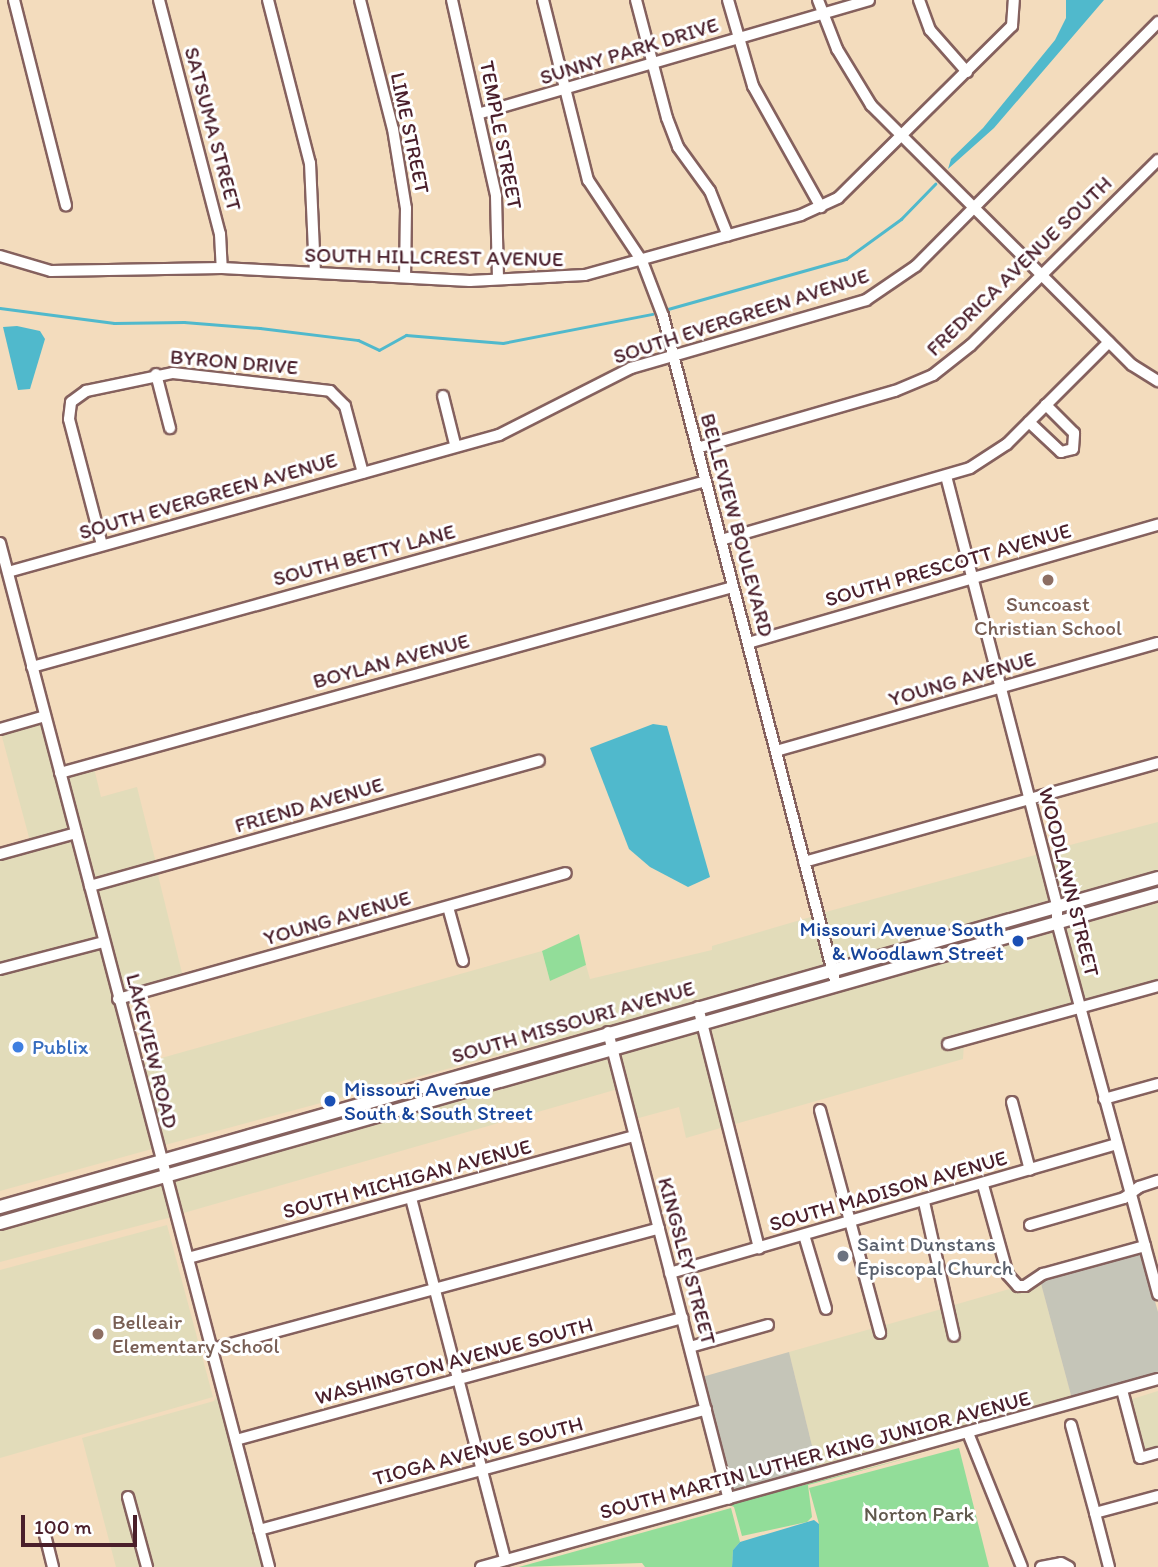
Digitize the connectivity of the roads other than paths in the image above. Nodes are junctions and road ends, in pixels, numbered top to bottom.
1 (14, 0) edge
2 (159, 0) edge
3 (268, 0) edge
4 (360, 0) edge
5 (452, 0) edge
6 (543, 0) edge
7 (636, 0) edge
8 (728, 0) edge
9 (818, 0) edge
10 (869, 0) edge
11 (919, 0) edge
12 (1014, 0) edge
13 (823, 14) junction
14 (1158, 22) edge
15 (738, 38) junction
16 (652, 63) junction
17 (967, 72) junction
18 (567, 91) junction
19 (481, 113) junction
20 (903, 137) junction
21 (1158, 160) edge
22 (66, 206) dead end
23 (821, 207) junction
24 (975, 207) junction
25 (728, 236) junction
26 (0, 257) edge
27 (642, 261) junction
28 (222, 268) junction
29 (315, 272) junction
30 (1041, 274) junction
31 (405, 276) junction
32 (498, 279) junction
33 (1109, 342) junction
34 (673, 356) junction
35 (156, 374) junction
36 (1158, 381) edge
37 (443, 396) dead end
38 (1046, 405) junction
39 (1029, 422) junction
40 (170, 428) dead end
41 (456, 444) junction
42 (697, 448) junction
43 (363, 473) junction
44 (946, 476) junction
45 (706, 481) junction
46 (1158, 525) edge
47 (721, 540) junction
48 (0, 543) edge
49 (102, 545) junction
50 (8, 572) junction
51 (972, 578) junction
52 (733, 587) junction
53 (748, 643) junction
54 (1158, 643) edge
55 (32, 667) junction
56 (1000, 688) junction
57 (45, 716) junction
58 (0, 729) edge
59 (776, 751) junction
60 (539, 761) dead end
61 (1158, 763) edge
62 (60, 773) junction
63 (1029, 799) junction
64 (76, 833) junction
65 (0, 854) edge
66 (804, 862) junction
67 (566, 873) dead end
68 (1158, 878) edge
69 (90, 886) junction
70 (1158, 894) edge
71 (1057, 906) junction
72 (448, 907) junction
73 (1057, 922) junction
74 (104, 942) junction
75 (463, 961) dead end
76 (0, 969) edge
77 (832, 969) junction
78 (836, 985) junction
79 (1158, 986) edge
80 (118, 999) junction
81 (698, 1007) junction
82 (1080, 1007) junction
83 (702, 1023) junction
84 (608, 1032) junction
85 (948, 1044) dead end
86 (612, 1047) junction
87 (1158, 1084) edge
88 (1104, 1099) junction
89 (1012, 1102) dead end
90 (820, 1110) dead end
91 (635, 1136) junction
92 (1117, 1144) junction
93 (160, 1159) junction
94 (1030, 1170) junction
95 (164, 1174) junction
96 (1158, 1181) edge
97 (983, 1185) junction
98 (1131, 1194) junction
99 (411, 1198) junction
100 (924, 1202) junction
101 (0, 1207) edge
102 (0, 1223) edge
103 (850, 1223) junction
104 (1030, 1225) dead end
105 (659, 1228) junction
106 (804, 1235) junction
107 (1144, 1246) junction
108 (759, 1248) junction
109 (188, 1258) junction
110 (670, 1273) junction
111 (435, 1289) junction
112 (1158, 1295) edge
113 (826, 1309) dead end
114 (682, 1318) junction
115 (768, 1325) dead end
116 (880, 1333) dead end
117 (954, 1336) dead end
118 (690, 1347) junction
119 (212, 1349) junction
120 (1158, 1378) edge
121 (458, 1379) junction
122 (1122, 1390) junction
123 (706, 1409) junction
124 (1071, 1425) dead end
125 (968, 1433) junction
126 (236, 1440) junction
127 (1158, 1453) edge
128 (482, 1470) junction
129 (1158, 1496) edge
130 (128, 1497) dead end
131 (729, 1499) junction
132 (1095, 1513) junction
133 (259, 1530) junction
134 (45, 1535) dead end
135 (505, 1560) junction
136 (53, 1567) edge
137 (146, 1567) edge
138 (269, 1567) edge
139 (481, 1567) edge
140 (1022, 1567) edge
141 (1041, 1567) edge
142 (1069, 1567) edge
143 (1110, 1567) edge

1 - 22 street
2 - 28 street, SATSUMA STREET
3 - 29 street
4 - 31 street, LIME STREET
5 - 19 street, TEMPLE STREET
6 - 18 street, BELLEVIEW BOULEVARD
7 - 16 street
8 - 15 street
9 - 13 street
10 - 13 street, SUNNY PARK DRIVE
11 - 17 street
12 - 17 street, SOUTH HILLCREST AVENUE
13 - 15 street, SUNNY PARK DRIVE
13 - 20 street
14 - 24 street, SOUTH EVERGREEN AVENUE
15 - 16 street, SUNNY PARK DRIVE
15 - 23 street
16 - 18 street, SUNNY PARK DRIVE
16 - 25 street
17 - 20 street, SOUTH HILLCREST AVENUE
18 - 19 street, SUNNY PARK DRIVE
18 - 27 street, BELLEVIEW BOULEVARD
19 - 32 street, TEMPLE STREET
20 - 23 street, SOUTH HILLCREST AVENUE
20 - 24 street
21 - 30 street, FREDRICA AVENUE SOUTH
23 - 25 street, SOUTH HILLCREST AVENUE
24 - 30 street
24 - 34 street, SOUTH EVERGREEN AVENUE
25 - 27 street, SOUTH HILLCREST AVENUE
26 - 28 street, SOUTH HILLCREST AVENUE
27 - 32 street, SOUTH HILLCREST AVENUE
27 - 34 street, BELLEVIEW BOULEVARD
28 - 29 street, SOUTH HILLCREST AVENUE
29 - 31 street, SOUTH HILLCREST AVENUE
30 - 33 street
30 - 42 street, FREDRICA AVENUE SOUTH
31 - 32 street, SOUTH HILLCREST AVENUE
33 - 36 street
33 - 38 street
34 - 41 street, SOUTH EVERGREEN AVENUE
34 - 42 street, BELLEVIEW BOULEVARD
35 - 40 street
35 - 43 street, BYRON DRIVE
35 - 49 street, BYRON DRIVE
37 - 41 street
38 - 39 street
38 - 39 street
39 - 44 street
41 - 43 street, SOUTH EVERGREEN AVENUE
42 - 45 street, BELLEVIEW BOULEVARD
43 - 49 street, SOUTH EVERGREEN AVENUE
44 - 47 street
44 - 51 street, WOODLAWN STREET
45 - 47 street, BELLEVIEW BOULEVARD
45 - 55 street, SOUTH BETTY LANE
46 - 51 street, SOUTH PRESCOTT AVENUE
47 - 52 street, BELLEVIEW BOULEVARD
48 - 50 street, LAKEVIEW ROAD
49 - 50 street, SOUTH EVERGREEN AVENUE
50 - 55 street, LAKEVIEW ROAD
51 - 53 street, SOUTH PRESCOTT AVENUE
51 - 56 street, WOODLAWN STREET
52 - 53 street, BELLEVIEW BOULEVARD
52 - 62 street, BOYLAN AVENUE
53 - 59 street, BELLEVIEW BOULEVARD
54 - 56 street, YOUNG AVENUE
55 - 57 street, LAKEVIEW ROAD
56 - 59 street, YOUNG AVENUE
56 - 63 street, WOODLAWN STREET
57 - 58 street
57 - 62 street, LAKEVIEW ROAD
59 - 66 street, BELLEVIEW BOULEVARD
60 - 69 street, FRIEND AVENUE
61 - 63 street
62 - 64 street, LAKEVIEW ROAD
63 - 66 street
63 - 71 street, WOODLAWN STREET
64 - 65 street
64 - 69 street, LAKEVIEW ROAD
66 - 77 street, BELLEVIEW BOULEVARD
67 - 72 street, YOUNG AVENUE
68 - 71 main road, SOUTH MISSOURI AVENUE
69 - 74 street, LAKEVIEW ROAD
70 - 73 main road, SOUTH MISSOURI AVENUE
71 - 73 street, WOODLAWN STREET
71 - 77 main road, SOUTH MISSOURI AVENUE
72 - 75 street
72 - 80 street, YOUNG AVENUE
73 - 78 main road, SOUTH MISSOURI AVENUE
73 - 82 street, WOODLAWN STREET
74 - 76 street
74 - 80 street, LAKEVIEW ROAD
77 - 78 street, BELLEVIEW BOULEVARD
77 - 81 main road, SOUTH MISSOURI AVENUE
78 - 83 main road, SOUTH MISSOURI AVENUE
79 - 82 street
80 - 93 street, LAKEVIEW ROAD
81 - 83 street
81 - 84 main road, SOUTH MISSOURI AVENUE
82 - 85 street
82 - 88 street, WOODLAWN STREET
83 - 86 main road, SOUTH MISSOURI AVENUE
83 - 108 street
84 - 86 street, KINGSLEY STREET
84 - 93 main road, SOUTH MISSOURI AVENUE
86 - 91 street, KINGSLEY STREET
86 - 95 main road, SOUTH MISSOURI AVENUE
87 - 88 street
88 - 92 street, WOODLAWN STREET
89 - 94 street
90 - 103 street
91 - 99 street, SOUTH MICHIGAN AVENUE
91 - 105 street, KINGSLEY STREET
92 - 94 street, SOUTH MADISON AVENUE
92 - 98 street, WOODLAWN STREET
93 - 95 street, LAKEVIEW ROAD
93 - 101 main road, SOUTH MISSOURI AVENUE
94 - 97 street, SOUTH MADISON AVENUE
95 - 102 main road, SOUTH MISSOURI AVENUE
95 - 109 street, LAKEVIEW ROAD
96 - 98 street
97 - 100 street, SOUTH MADISON AVENUE
97 - 107 street
98 - 104 street
98 - 107 street, WOODLAWN STREET
99 - 109 street, SOUTH MICHIGAN AVENUE
99 - 111 street
100 - 103 street, SOUTH MADISON AVENUE
100 - 117 street
103 - 106 street, SOUTH MADISON AVENUE
103 - 116 street
105 - 110 street, KINGSLEY STREET
105 - 111 street
106 - 108 street, SOUTH MADISON AVENUE
106 - 113 street
107 - 112 street, WOODLAWN STREET
108 - 110 street, SOUTH MADISON AVENUE
109 - 119 street, LAKEVIEW ROAD
110 - 114 street, KINGSLEY STREET
111 - 119 street
111 - 121 street
114 - 118 street, KINGSLEY STREET
114 - 121 street, WASHINGTON AVENUE SOUTH
115 - 118 street
118 - 123 street, KINGSLEY STREET
119 - 126 street, LAKEVIEW ROAD
120 - 122 street, SOUTH MARTIN LUTHER KING JUNIOR AVENUE
121 - 126 street, WASHINGTON AVENUE SOUTH
121 - 128 street
122 - 125 street, SOUTH MARTIN LUTHER KING JUNIOR AVENUE
122 - 127 street
123 - 128 street, TIOGA AVENUE SOUTH
123 - 131 street, KINGSLEY STREET
124 - 132 street
125 - 131 street, SOUTH MARTIN LUTHER KING JUNIOR AVENUE
125 - 140 street
126 - 133 street, LAKEVIEW ROAD
128 - 133 street, TIOGA AVENUE SOUTH
128 - 135 street
129 - 132 street
130 - 137 street
131 - 135 street, SOUTH MARTIN LUTHER KING JUNIOR AVENUE
132 - 143 street
133 - 138 street, LAKEVIEW ROAD
134 - 136 street
135 - 139 street, SOUTH MARTIN LUTHER KING JUNIOR AVENUE
141 - 142 street

